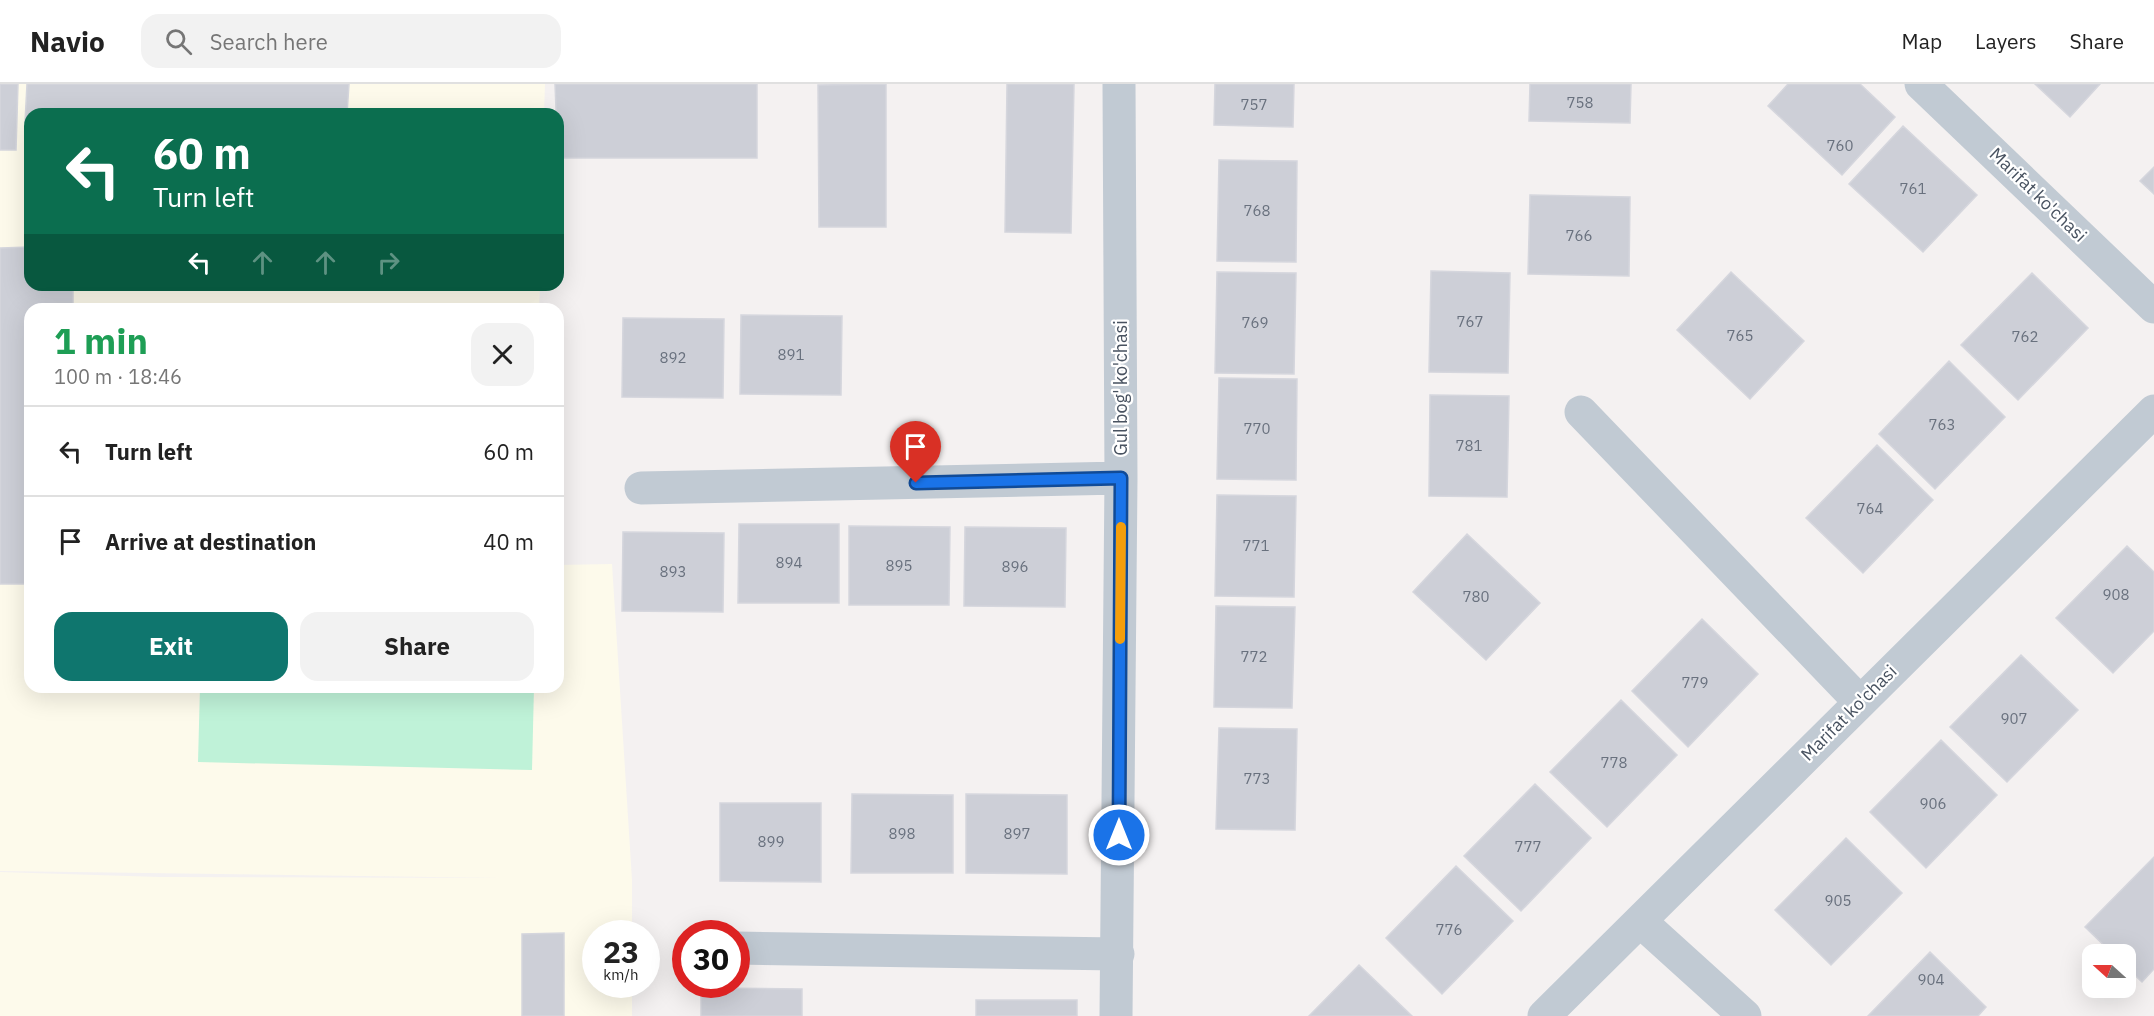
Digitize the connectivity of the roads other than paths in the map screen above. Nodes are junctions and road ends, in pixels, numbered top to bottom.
1 (1119, 84) edge
2 (1921, 84) edge
3 (2154, 307) edge
4 (2154, 411) edge
5 (1581, 412) dead end
6 (1121, 478) junction
7 (641, 488) dead end
8 (1860, 702) junction
9 (1640, 921) junction
10 (750, 948) edge
11 (1118, 954) junction
12 (1116, 1016) edge
13 (1544, 1016) edge
14 (1745, 1016) edge

1 - 6 street, Gul bog' ko'chasi
2 - 3 street, Marifat ko'chasi
4 - 8 street, Marifat ko'chasi
5 - 8 street
6 - 7 street
6 - 11 street, Gul bog' ko'chasi
8 - 9 street, Marifat ko'chasi
9 - 13 street, Marifat ko'chasi
9 - 14 street
10 - 11 street
11 - 12 street, Gul bog' ko'chasi

